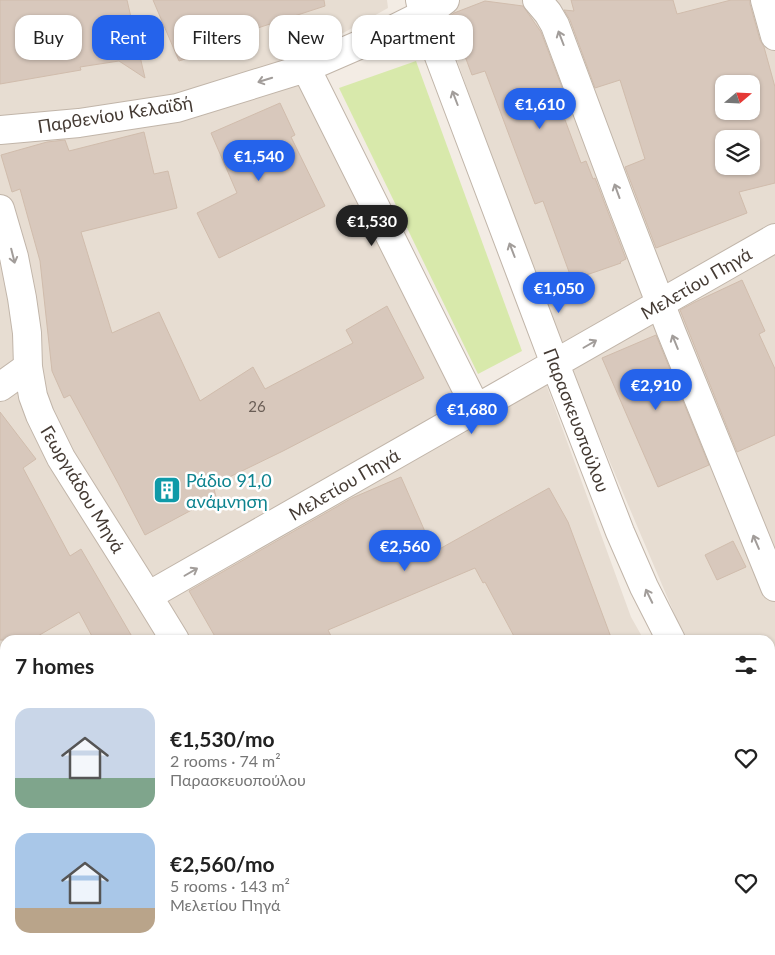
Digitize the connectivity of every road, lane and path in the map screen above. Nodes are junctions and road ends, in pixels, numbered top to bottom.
1 (537, 0) edge
2 (766, 0) edge
3 (429, 5) edge
4 (775, 36) edge
5 (306, 68) junction
6 (0, 130) edge
7 (0, 208) edge
8 (775, 238) edge
9 (661, 304) junction
10 (555, 364) junction
11 (28, 367) junction
12 (0, 387) edge
13 (476, 408) junction
14 (775, 587) edge
15 (148, 596) junction
16 (172, 635) edge
17 (668, 635) edge

9 -> 1 street
2 - 4 street
3 - 5 street, Παρθενίου Κελαϊδή
10 -> 3 street, Παρασκευοπούλου
5 -> 6 street, Παρθενίου Κελαϊδή
5 - 13 street
7 -> 11 street, Γεωργιάδου Μηνά
8 - 9 street, Μελετίου Πηγά
10 -> 9 street, Μελετίου Πηγά
14 -> 9 street
10 - 13 street, Μελετίου Πηγά
17 -> 10 street, Παρασκευοπούλου
11 - 12 street
11 - 15 street, Γεωργιάδου Μηνά
15 -> 13 street, Μελετίου Πηγά
15 - 16 street, Γεωργιάδου Μηνά

